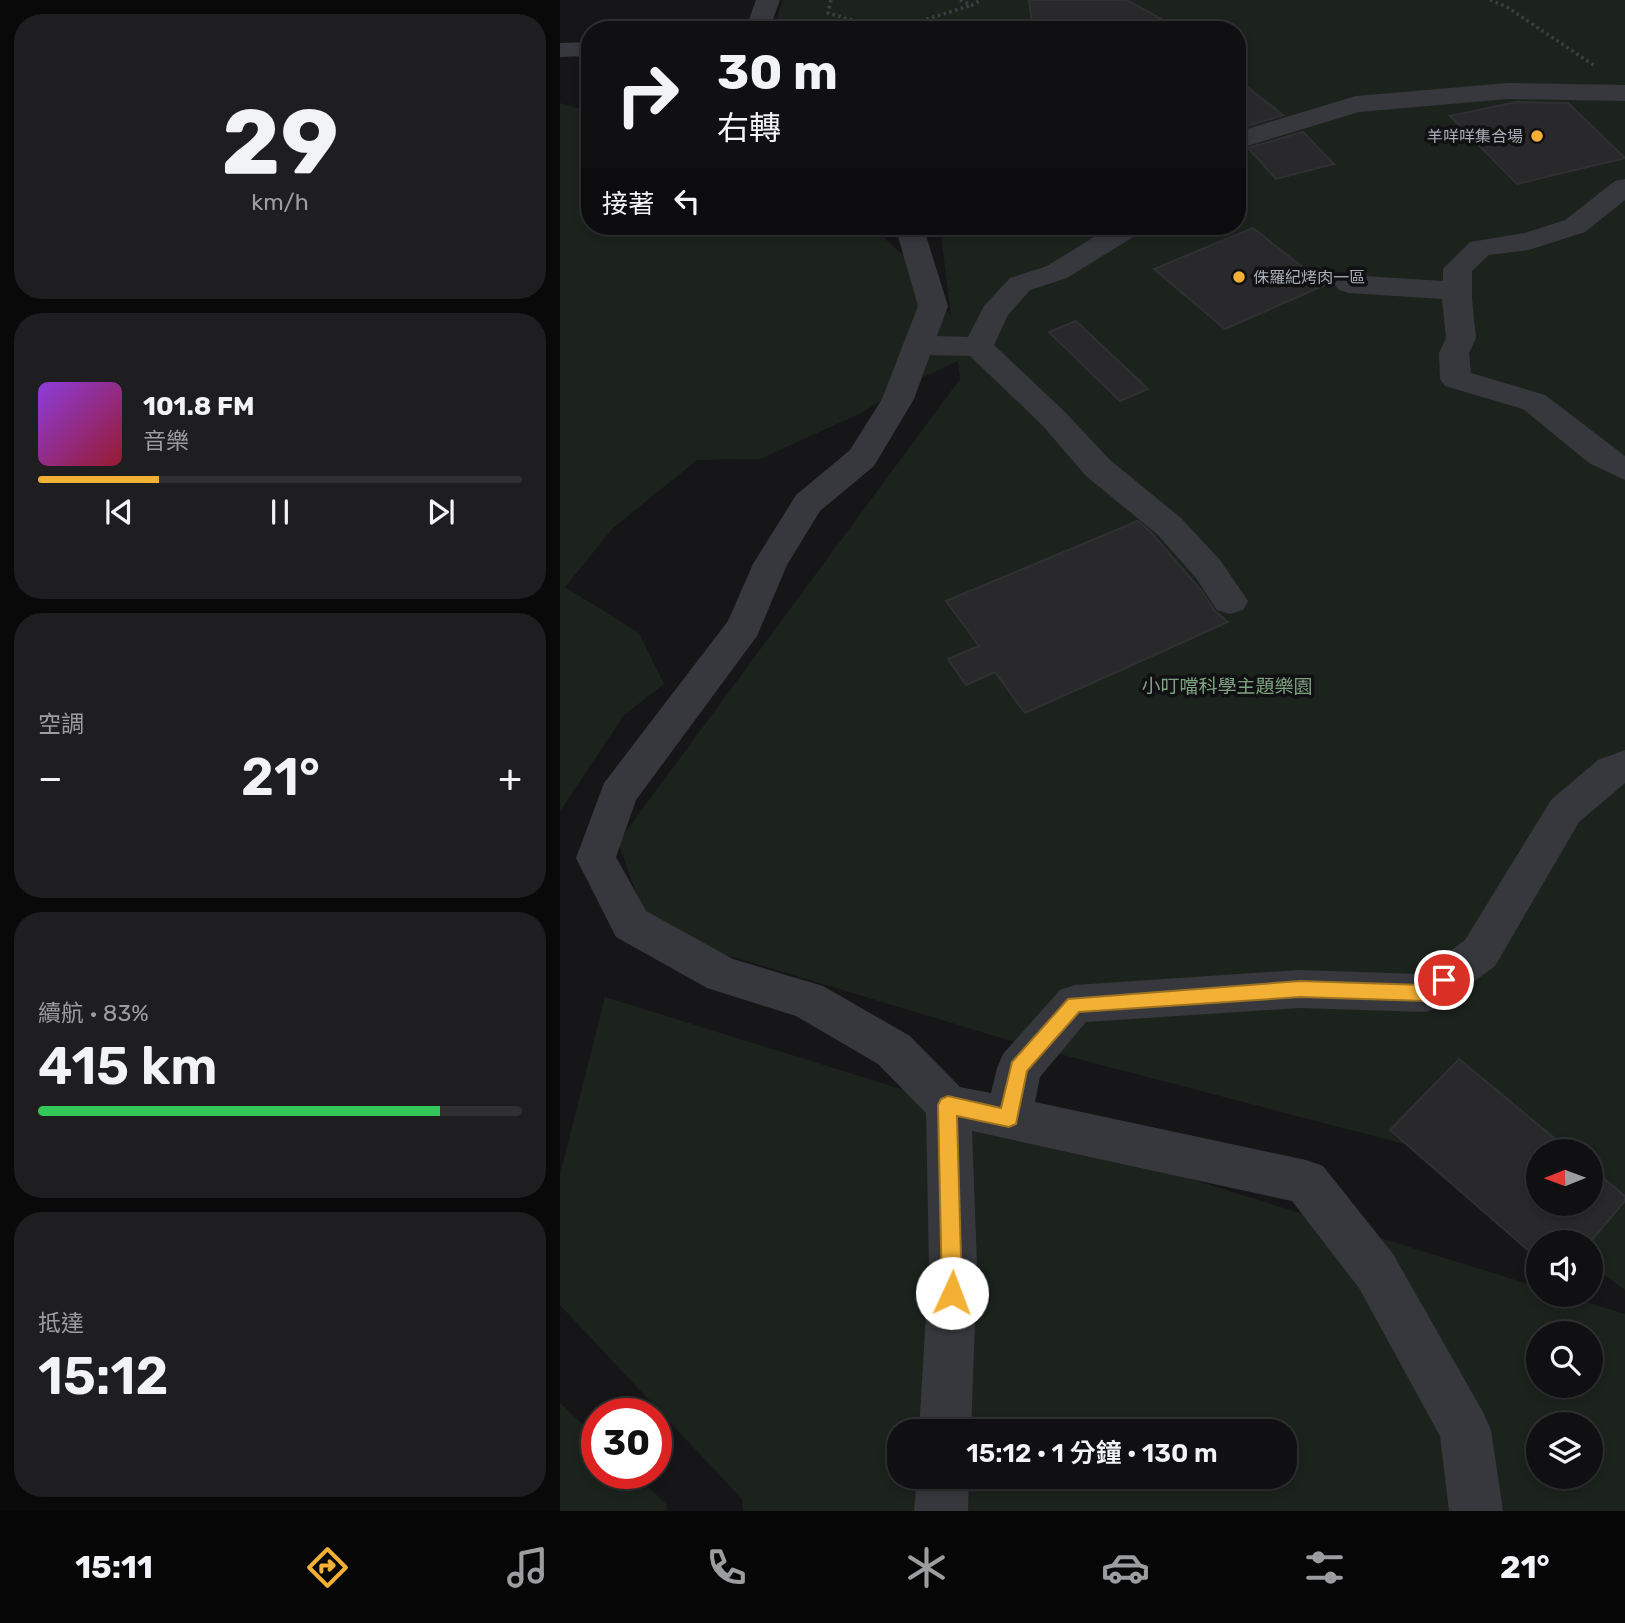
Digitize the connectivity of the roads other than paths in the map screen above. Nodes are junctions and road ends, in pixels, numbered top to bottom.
1 (768, 0) edge
2 (760, 21) edge
3 (563, 50) dead end
4 (581, 50) edge
5 (1625, 93) edge
6 (1246, 138) edge
7 (1625, 187) edge
8 (912, 235) edge
9 (1117, 235) edge
10 (1349, 284) dead end
11 (1458, 291) junction
12 (918, 345) junction
13 (978, 347) junction
14 (1625, 469) edge
15 (1230, 601) dead end
16 (1625, 765) edge
17 (948, 1105) junction
18 (1009, 1118) junction
19 (946, 1419) edge
20 (942, 1489) edge
21 (941, 1511) edge
22 (1476, 1511) edge

1 - 2 street
3 - 4 street
5 - 6 street
7 - 11 street
8 - 12 street
9 - 13 street
10 - 11 street
11 - 14 street
12 - 13 street
12 - 17 street
13 - 15 street
16 - 18 street
17 - 18 street
17 - 19 street
18 - 22 street
20 - 21 street

